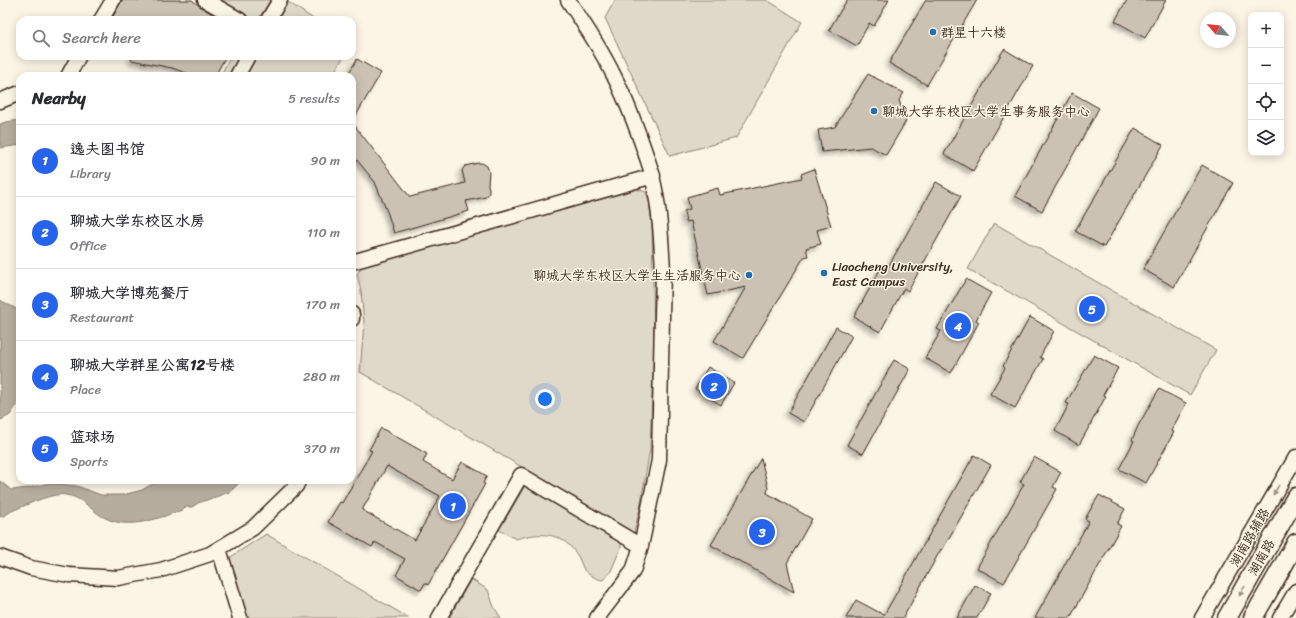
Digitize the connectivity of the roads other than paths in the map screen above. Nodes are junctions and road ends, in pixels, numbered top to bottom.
1 (113, 0) edge
2 (205, 0) edge
3 (280, 0) edge
4 (568, 0) edge
5 (103, 16) edge
6 (233, 16) edge
7 (270, 16) edge
8 (78, 60) edge
9 (246, 60) edge
10 (70, 72) edge
11 (239, 72) edge
12 (16, 95) edge
13 (0, 101) edge
14 (652, 176) junction
15 (356, 261) edge
16 (1296, 457) edge
17 (297, 484) edge
18 (1296, 497) edge
19 (1296, 543) edge
20 (641, 546) junction
21 (219, 549) junction
22 (0, 557) edge
23 (1296, 590) edge
24 (240, 618) edge
25 (439, 618) edge
26 (597, 618) edge
27 (1202, 618) edge
28 (1226, 618) edge
29 (1253, 618) edge
30 (1280, 618) edge

1 - 5 street
2 - 6 street
3 - 7 street
4 - 14 street
8 - 10 street
9 - 11 street
12 - 13 street
14 - 15 street
14 - 20 street
16 -> 27 street, 湖南路辅路
17 - 21 street
18 -> 28 main road, 湖南路
19 - 29 main road, 湖南路
20 - 25 street
20 - 26 street
21 - 22 street
21 - 24 street
23 - 30 street

